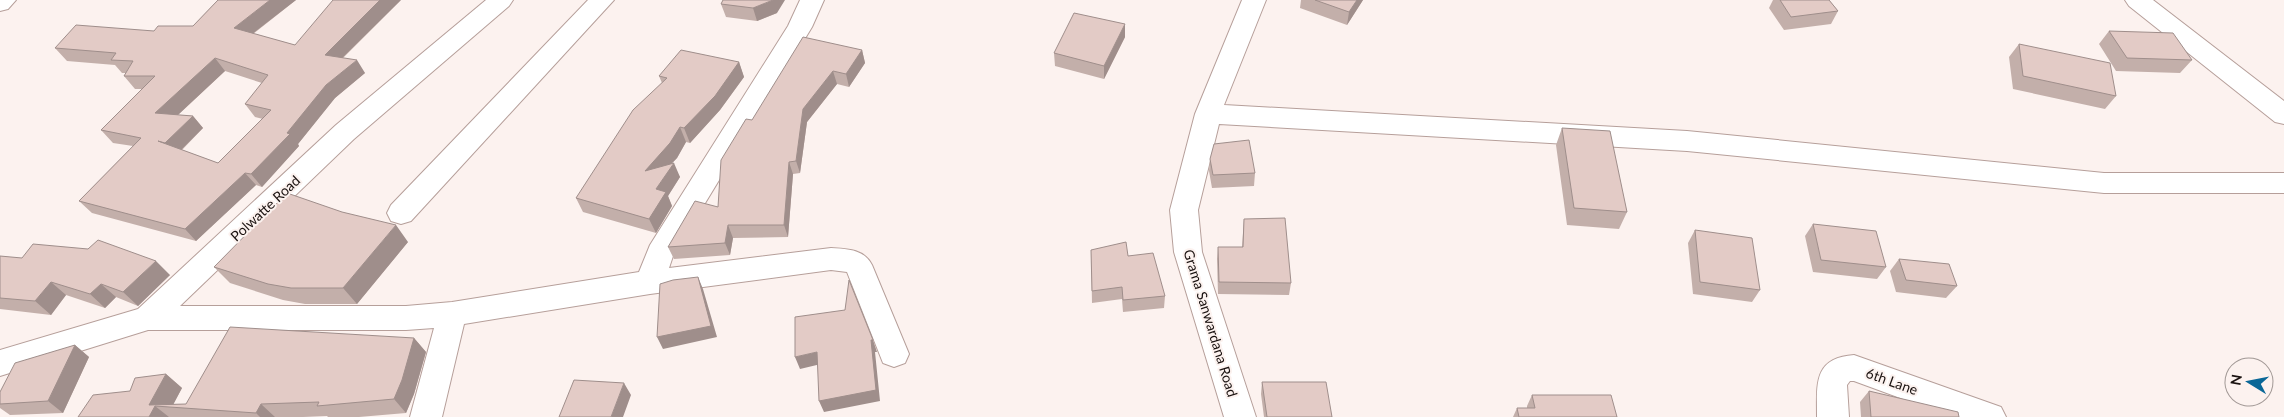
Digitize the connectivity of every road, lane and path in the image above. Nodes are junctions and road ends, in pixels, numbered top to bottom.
1 (4, 0) edge
2 (501, 0) edge
3 (602, 0) edge
4 (812, 0) edge
5 (1254, 0) edge
6 (2137, 0) edge
7 (0, 4) edge
8 (1208, 114) junction
9 (2284, 114) edge
10 (2284, 183) edge
11 (401, 214) dead end
12 (650, 282) junction
13 (452, 314) junction
14 (148, 318) junction
15 (894, 354) dead end
16 (0, 363) edge
17 (426, 417) edge
18 (1240, 417) edge
19 (1833, 417) edge
20 (1990, 417) edge

1 - 7 street
2 - 14 street, Polwatte Road
3 - 11 street
4 - 12 street
5 - 8 street, Grama Sanwardana Road
6 - 9 street
8 - 10 street
8 - 18 street, Grama Sanwardana Road
12 - 13 street
12 - 15 street
13 - 14 street
13 - 17 street
14 - 16 street, Polwatte Road
19 - 20 street, 6th Lane

